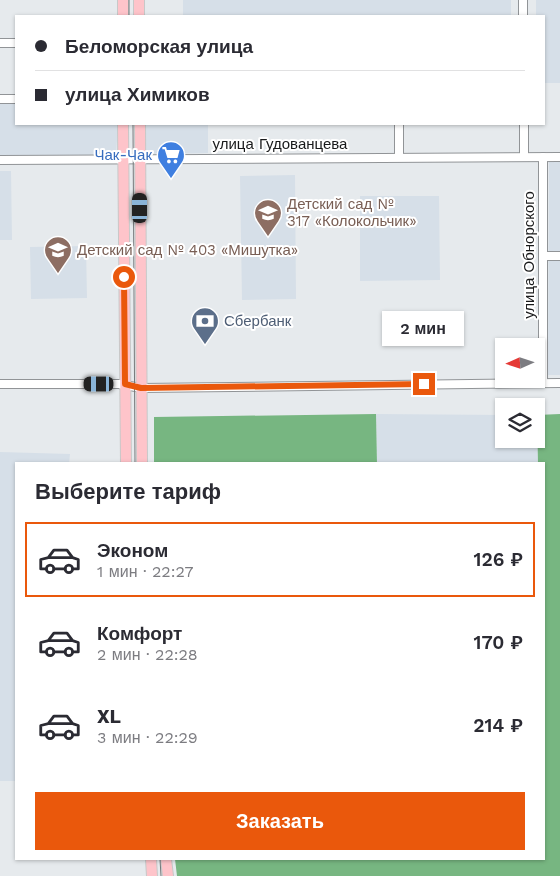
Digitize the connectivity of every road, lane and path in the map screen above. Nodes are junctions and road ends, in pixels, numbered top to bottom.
1 (123, 0) edge
2 (139, 0) edge
3 (523, 0) edge
4 (123, 15) edge
5 (139, 15) edge
6 (523, 15) edge
7 (15, 43) edge
8 (0, 44) edge
9 (0, 99) edge
10 (15, 99) edge
11 (123, 125) edge
12 (140, 125) edge
13 (399, 125) edge
14 (524, 125) edge
15 (399, 157) junction
16 (524, 157) junction
17 (543, 157) junction
18 (560, 157) edge
19 (123, 158) junction
20 (140, 159) junction
21 (0, 160) edge
22 (543, 256) junction
23 (560, 256) edge
24 (543, 338) edge
25 (545, 383) edge
26 (560, 383) edge
27 (0, 384) edge
28 (125, 384) junction
29 (495, 384) edge
30 (141, 388) junction
31 (126, 462) edge
32 (142, 462) edge
33 (150, 860) edge
34 (166, 860) edge
35 (152, 876) edge
36 (168, 876) edge

1 - 4 main road
2 - 5 main road
3 - 6 street
7 - 8 street
9 - 10 street
11 - 19 main road
12 - 20 main road
13 - 15 street
14 - 16 street
15 - 16 street, улица Гудованцева
15 - 20 street, улица Гудованцева
16 - 17 street, улица Гудованцева
17 - 18 street, улица Гудованцева
17 - 22 street, улица Обнорского
19 - 20 street, улица Гудованцева
19 - 21 street, улица Гудованцева
19 - 28 main road
20 - 30 main road
22 - 23 street
22 - 24 street, улица Обнорского
25 - 26 street
27 - 28 street
28 - 30 street
28 - 31 main road
29 - 30 street
30 - 32 main road
33 - 35 main road
34 - 36 main road

